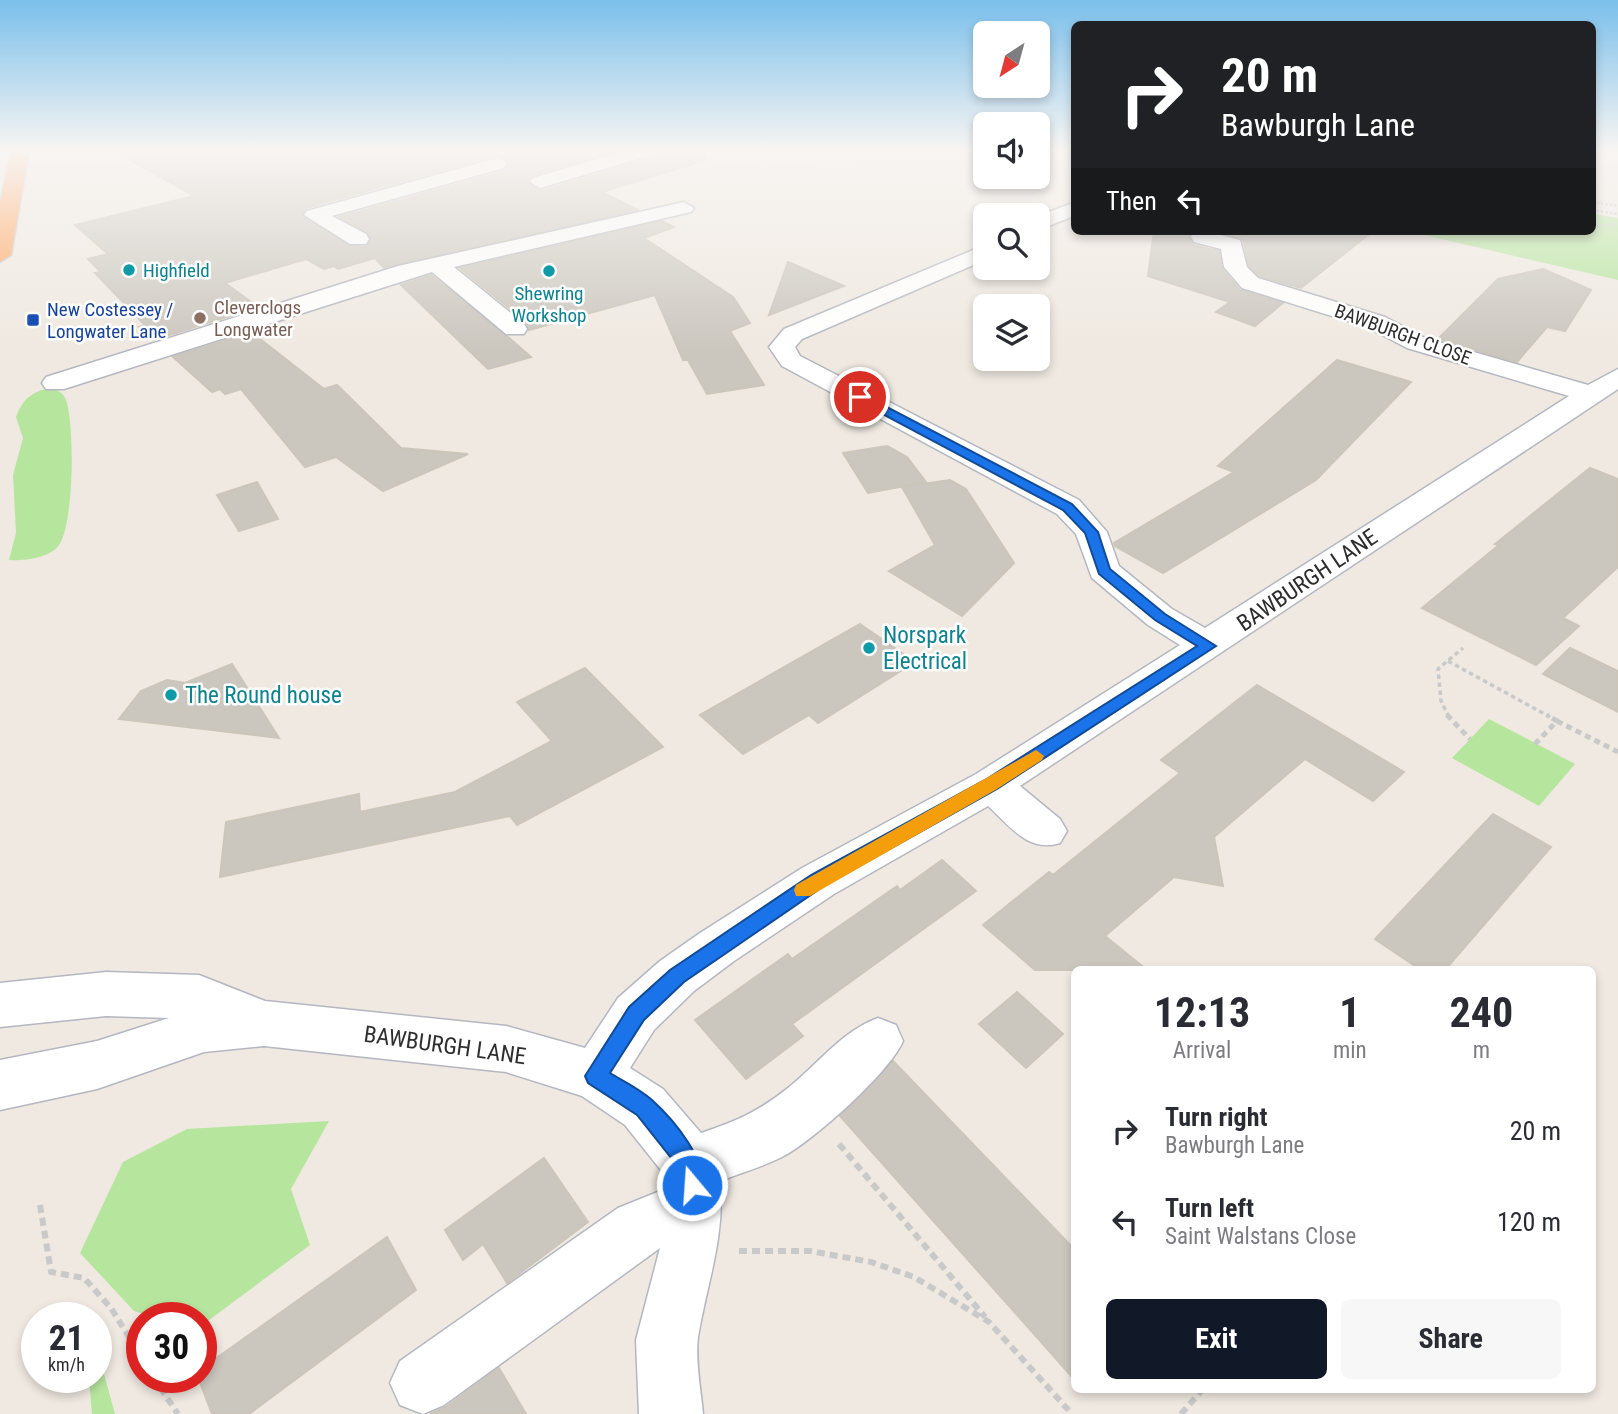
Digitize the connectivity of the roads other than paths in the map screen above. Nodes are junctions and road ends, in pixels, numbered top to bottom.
1 (7, 217) edge
2 (316, 217) edge
3 (646, 217) edge
4 (1202, 237) dead end
5 (358, 239) dead end
6 (0, 255) edge
7 (973, 258) edge
8 (439, 266) junction
9 (514, 329) dead end
10 (55, 383) dead end
11 (1604, 385) edge
12 (1208, 646) junction
13 (991, 785) junction
14 (1045, 831) dead end
15 (0, 1005) edge
16 (264, 1023) junction
17 (878, 1041) dead end
18 (596, 1076) junction
19 (0, 1085) edge
20 (692, 1185) junction
21 (422, 1383) dead end
22 (671, 1414) edge

1 - 6 highway
2 - 5 street
3 - 8 street
4 - 11 street, BAWBURGH CLOSE
7 - 12 street
8 - 9 street
8 - 10 street
11 - 12 street, BAWBURGH LANE
12 - 13 street, BAWBURGH LANE
13 - 14 street
13 - 18 street, BAWBURGH LANE
15 - 16 street, BAWBURGH LANE
16 - 18 street, BAWBURGH LANE
16 - 19 street, BAWBURGH LANE
17 - 20 street
18 - 20 street
20 - 21 street
20 - 22 street

